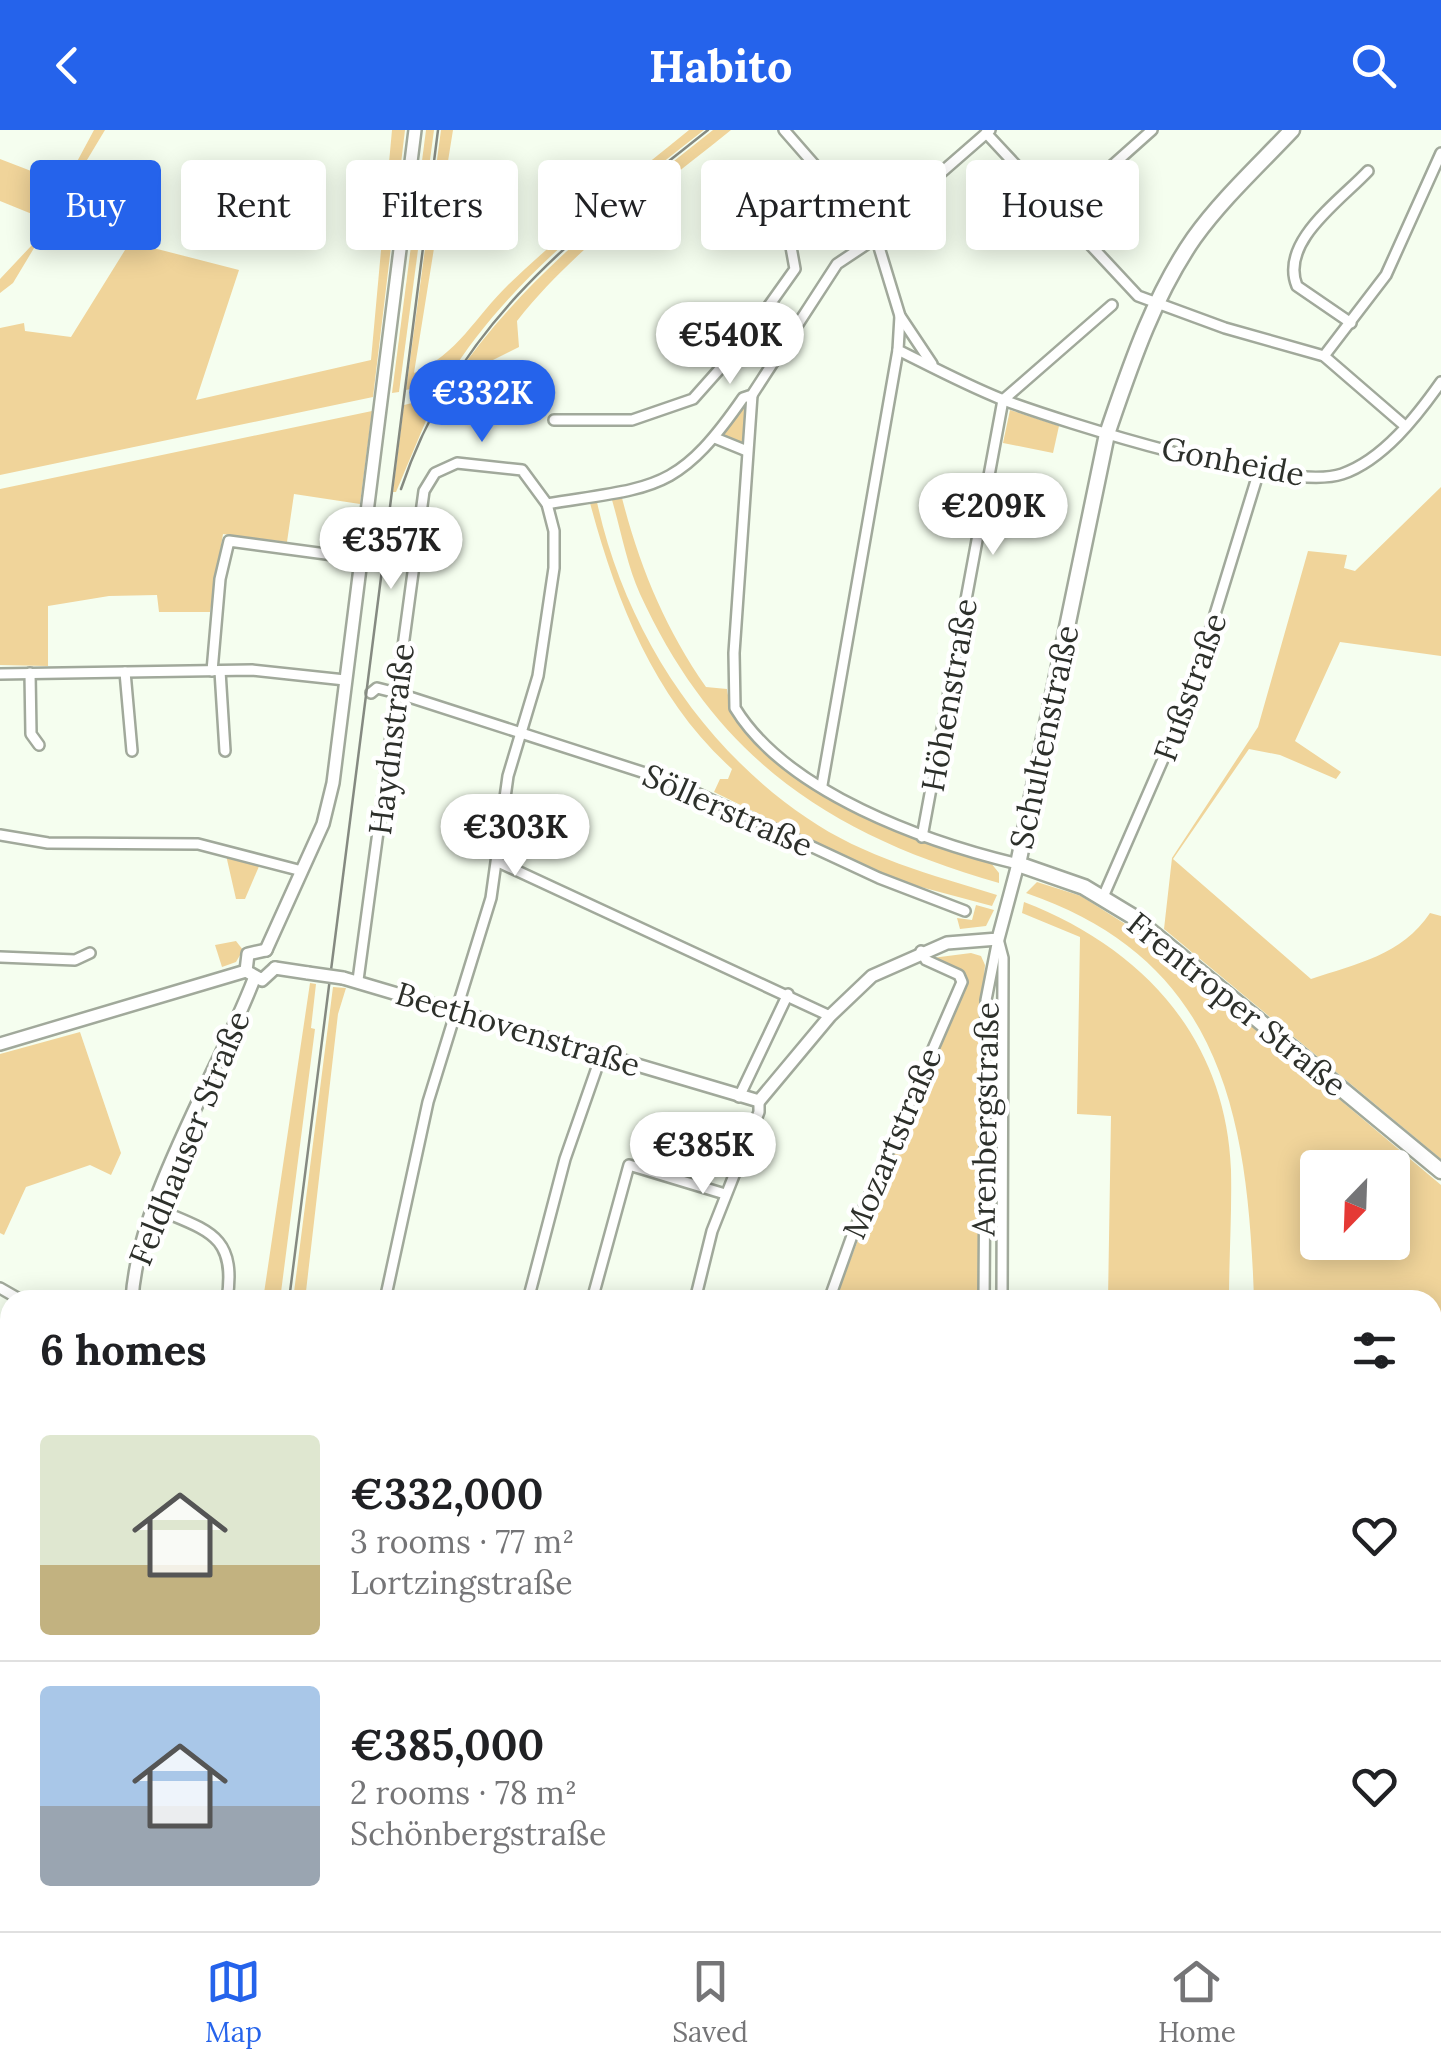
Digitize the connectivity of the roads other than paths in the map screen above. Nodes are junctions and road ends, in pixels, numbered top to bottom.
1 (415, 130) edge
2 (784, 130) edge
3 (1152, 130) edge
4 (1292, 130) edge
5 (988, 131) edge
6 (1441, 153) edge
7 (808, 160) edge
8 (1013, 160) edge
9 (1118, 160) edge
10 (946, 169) edge
11 (1368, 171) dead end
12 (792, 250) edge
13 (855, 250) edge
14 (880, 250) edge
15 (1093, 250) edge
16 (1112, 304) dead end
17 (1157, 305) junction
18 (900, 316) junction
19 (1351, 323) junction
20 (898, 350) junction
21 (1324, 356) junction
22 (934, 368) junction
23 (1441, 382) edge
24 (752, 395) junction
25 (1002, 400) junction
26 (554, 420) dead end
27 (1403, 428) junction
28 (1107, 434) junction
29 (715, 438) junction
30 (747, 451) junction
31 (1260, 471) junction
32 (548, 504) junction
33 (362, 559) junction
34 (216, 671) junction
35 (126, 672) junction
36 (30, 673) junction
37 (0, 674) edge
38 (345, 680) junction
39 (371, 692) dead end
40 (397, 693) junction
41 (521, 732) junction
42 (40, 744) dead end
43 (132, 751) dead end
44 (225, 751) dead end
45 (822, 786) junction
46 (0, 835) edge
47 (922, 837) junction
48 (498, 862) junction
49 (302, 871) junction
50 (1016, 871) junction
51 (1105, 892) junction
52 (965, 911) dead end
53 (998, 939) junction
54 (266, 950) junction
55 (920, 952) junction
56 (90, 954) dead end
57 (0, 957) edge
58 (275, 968) junction
59 (250, 975) junction
60 (358, 980) junction
61 (788, 994) junction
62 (457, 1011) junction
63 (830, 1016) junction
64 (0, 1044) edge
65 (600, 1056) junction
66 (739, 1098) junction
67 (759, 1101) junction
68 (1441, 1172) edge
69 (725, 1194) junction
70 (155, 1208) junction
71 (133, 1290) edge
72 (228, 1290) edge
73 (386, 1290) edge
74 (531, 1290) edge
75 (595, 1290) edge
76 (698, 1290) edge
77 (833, 1290) edge
78 (984, 1290) edge
79 (1002, 1290) edge

1 - 33 street
2 - 7 street
3 - 9 street
4 - 17 main road, Schultenstraße
5 - 8 street
5 - 10 street
6 - 19 street
11 - 19 street
12 - 26 street
13 - 24 street
14 - 18 street
15 - 17 street
16 - 25 street
17 - 21 street
17 - 28 main road, Schultenstraße
18 - 20 street
18 - 22 street
19 - 21 street
20 - 22 street, Gonheide
20 - 45 street
21 - 27 street
22 - 25 street, Gonheide
23 - 27 street, Gonheide
24 - 29 street
24 - 30 street
25 - 28 street, Gonheide
25 - 47 street, Höhenstraße
27 - 31 street, Gonheide
28 - 31 street, Gonheide
28 - 50 main road, Schultenstraße
29 - 30 street
29 - 32 street
30 - 45 street
31 - 51 street, Fußstraße
32 - 40 street, Haydnstraße
32 - 41 street
33 - 34 street
33 - 38 street
34 - 35 street
34 - 38 street
34 - 44 street
35 - 36 street
35 - 43 street
36 - 37 street
36 - 42 street
38 - 49 street
39 - 40 street, Söllerstraße
40 - 41 street, Söllerstraße
40 - 60 street, Haydnstraße
41 - 48 street
41 - 52 street, Söllerstraße
45 - 47 street
46 - 49 street
47 - 50 street
48 - 61 street
48 - 62 street
49 - 54 street
50 - 51 main road, Frentroper Straße
50 - 53 street, Arenbergstraße
51 - 68 main road, Frentroper Straße
53 - 55 street
53 - 78 street, Arenbergstraße
53 - 79 street, Arenbergstraße
54 - 58 street
54 - 59 street
55 - 63 street
55 - 77 street, Mozartstraße
56 - 57 street
58 - 59 street
58 - 60 street, Beethovenstraße, bridge
59 - 64 street
59 - 70 street, Feldhauser Straße
60 - 62 street, Beethovenstraße
61 - 63 street
61 - 66 street
62 - 65 street, Beethovenstraße
62 - 73 street
63 - 67 street
65 - 66 street, Beethovenstraße
65 - 74 street
66 - 67 street, Beethovenstraße
67 - 69 street
69 - 75 street
69 - 76 street
70 - 71 street, Feldhauser Straße
70 - 72 street

